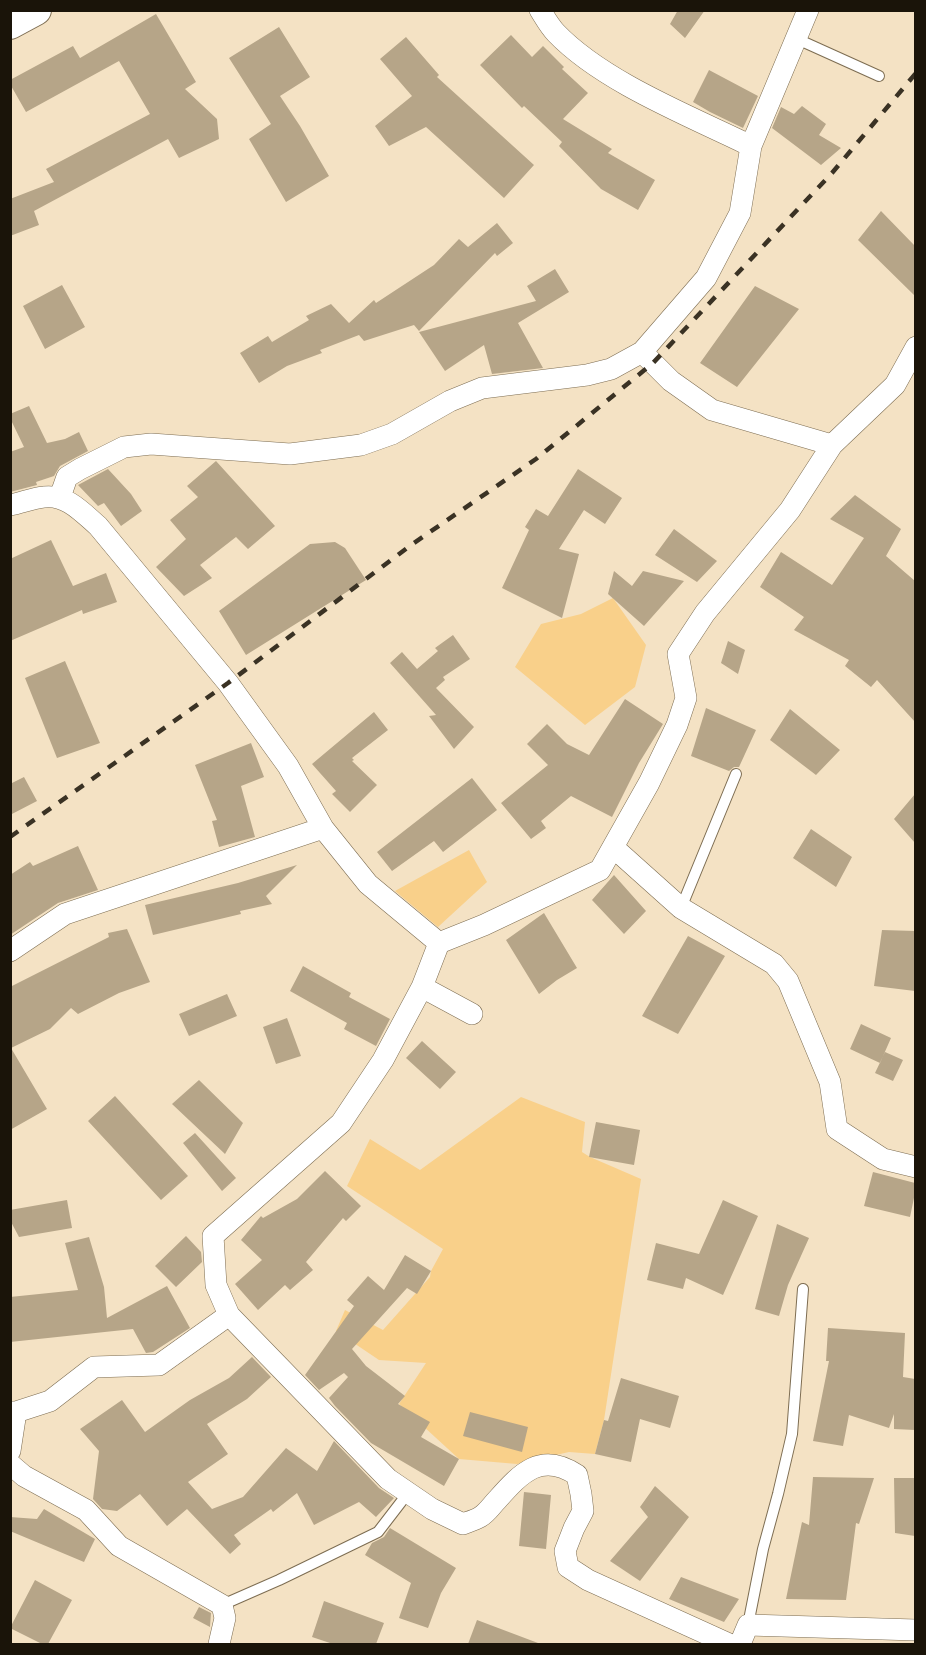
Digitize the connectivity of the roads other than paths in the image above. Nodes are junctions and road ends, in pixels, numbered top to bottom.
1 (36, 10) edge
2 (540, 10) edge
3 (808, 10) edge
4 (10, 24) edge
5 (797, 39) junction
6 (879, 76) dead end
7 (751, 146) junction
8 (915, 346) edge
9 (642, 352) junction
10 (832, 445) junction
11 (60, 497) junction
12 (10, 505) edge
13 (736, 774) dead end
14 (323, 828) junction
15 (614, 848) junction
16 (681, 908) junction
17 (440, 943) junction
18 (10, 951) edge
19 (422, 987) junction
20 (472, 1014) dead end
21 (915, 1167) edge
22 (803, 1288) dead end
23 (229, 1315) junction
24 (13, 1412) edge
25 (10, 1451) edge
26 (10, 1464) edge
27 (408, 1493) junction
28 (222, 1605) junction
29 (915, 1630) edge
30 (744, 1635) edge
31 (219, 1644) edge
32 (729, 1644) edge

1 - 4 main road
2 - 7 street
3 - 5 street
5 - 6 lane
5 - 7 street
7 - 9 street
8 - 10 street
9 - 10 street
9 - 11 street
10 - 15 street
11 - 12 street
11 - 14 street
13 - 16 lane
14 - 17 street
14 - 18 street
15 - 16 street
15 - 17 street
16 - 21 street
17 - 19 street
19 - 20 street
19 - 23 street
22 - 30 lane
23 - 24 street
23 - 27 street
24 - 25 street
26 - 28 street
27 - 28 lane
27 - 32 street
28 - 31 street
29 - 30 street

